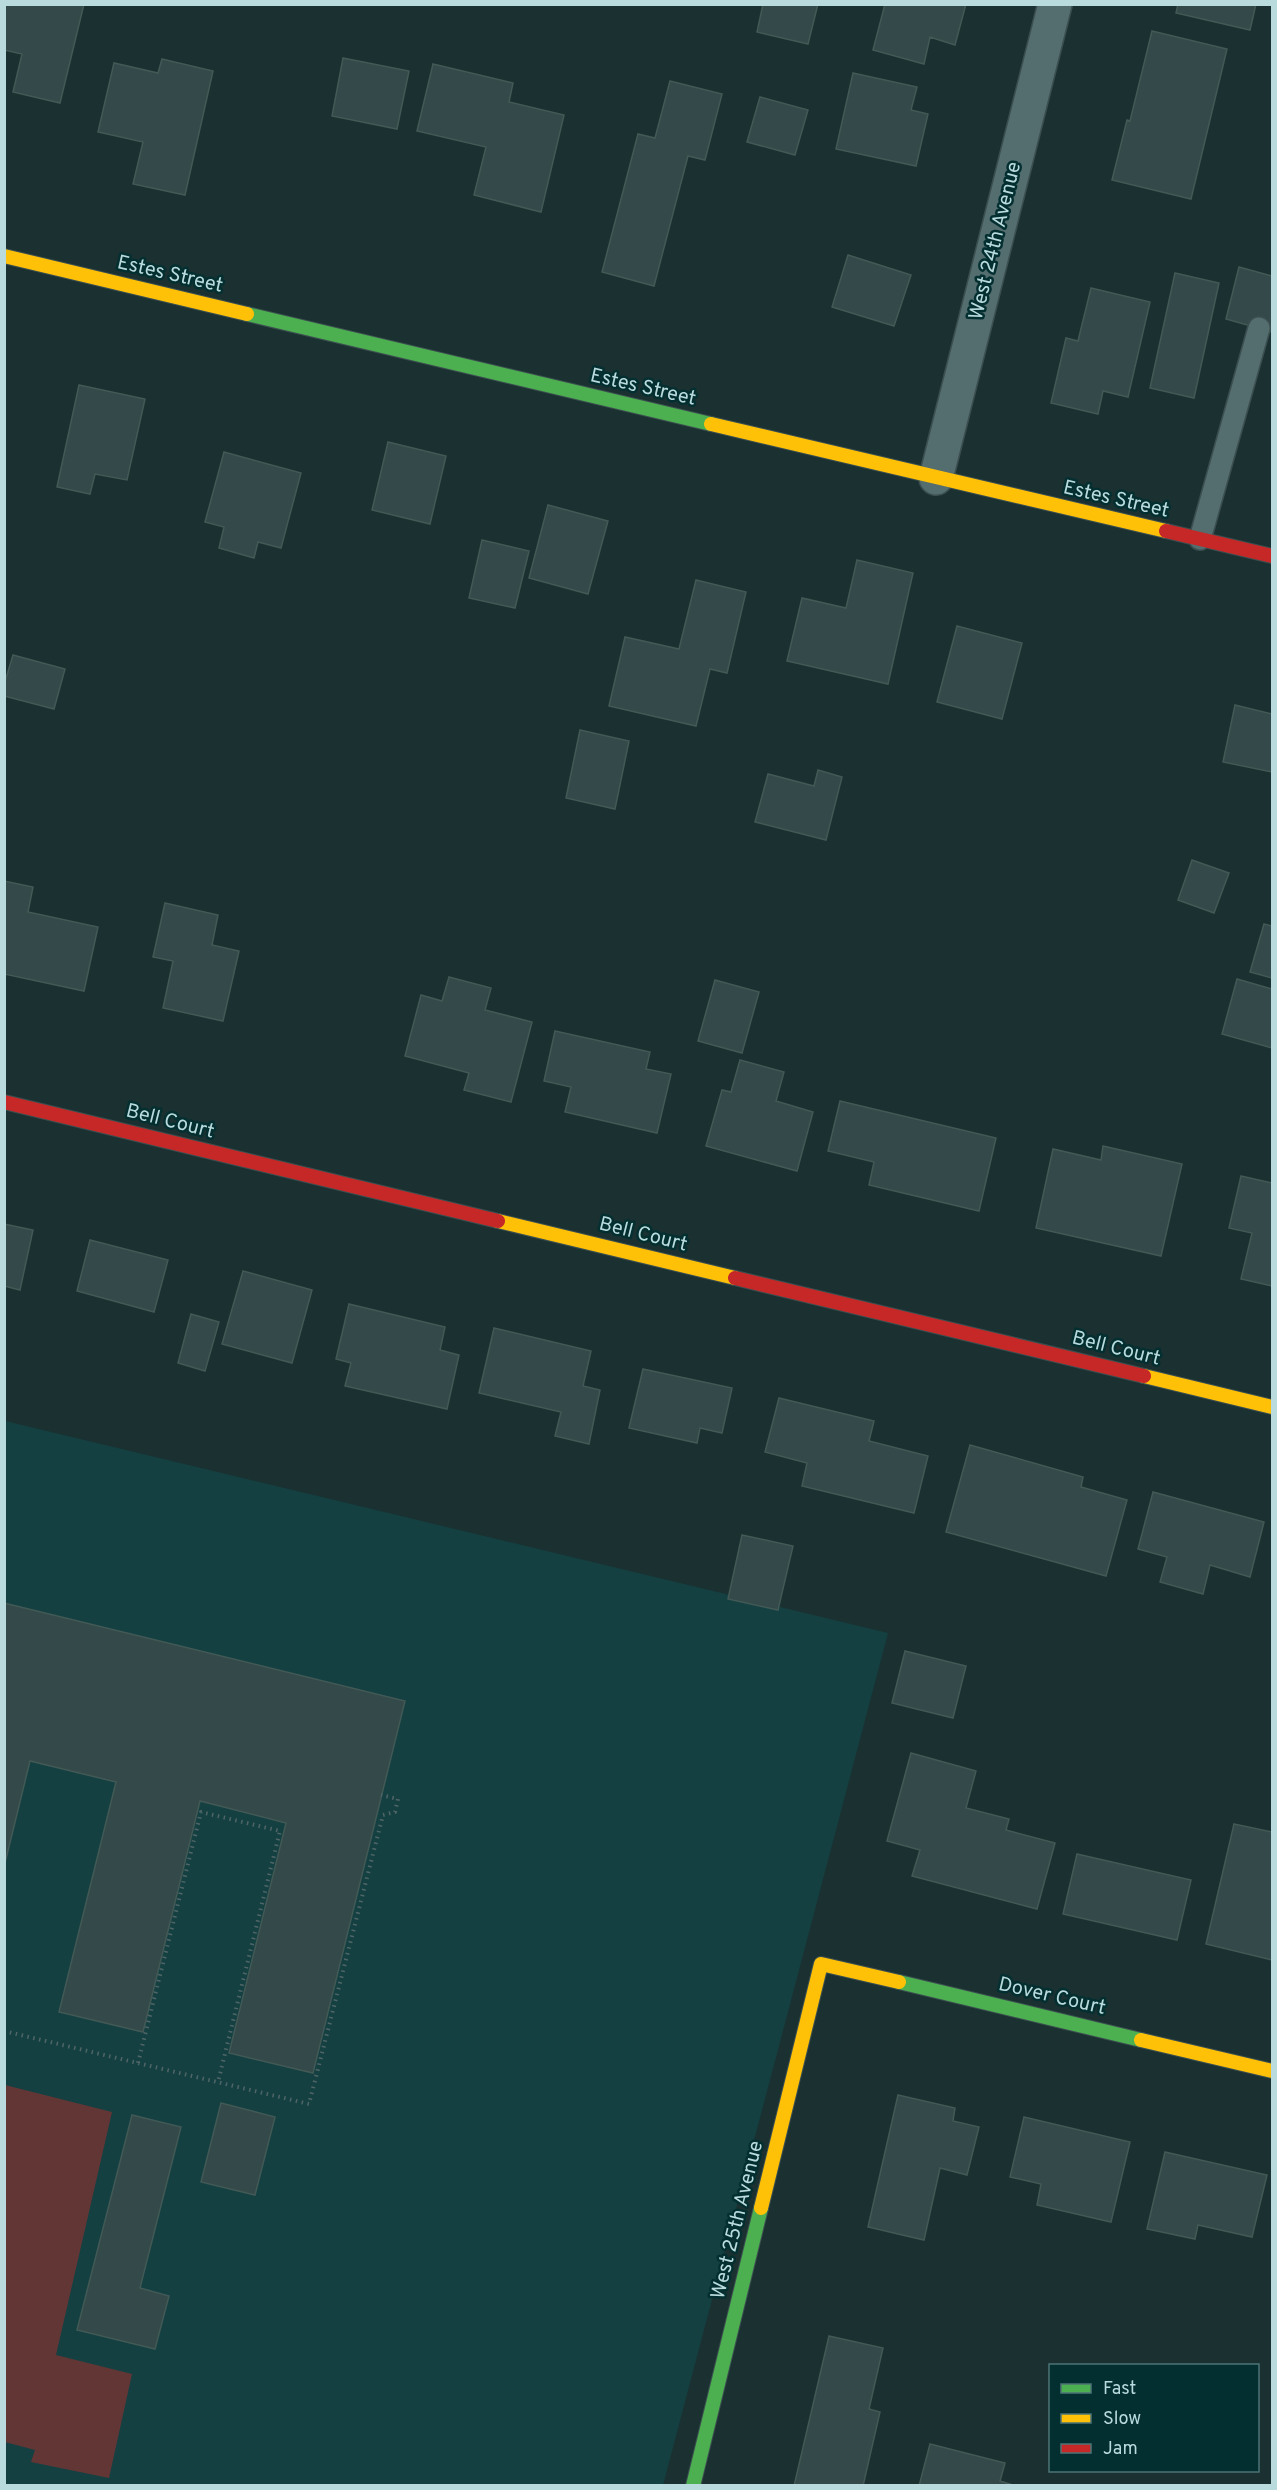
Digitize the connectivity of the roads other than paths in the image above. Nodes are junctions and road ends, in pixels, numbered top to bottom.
1 (1055, 4) edge
2 (4, 256) edge
3 (1259, 328) dead end
4 (936, 478) junction
5 (1200, 539) junction
6 (1272, 556) edge
7 (4, 1102) edge
8 (1272, 1407) edge
9 (821, 1964) joint
10 (1272, 2071) edge
11 (693, 2486) edge

1 - 4 street, West 24th Avenue
2 - 4 street, Estes Street
3 - 5 lane
4 - 5 street, Estes Street
5 - 6 street, Estes Street
7 - 8 street, Bell Court
9 - 10 street, Dover Court
9 - 11 street, West 25th Avenue

